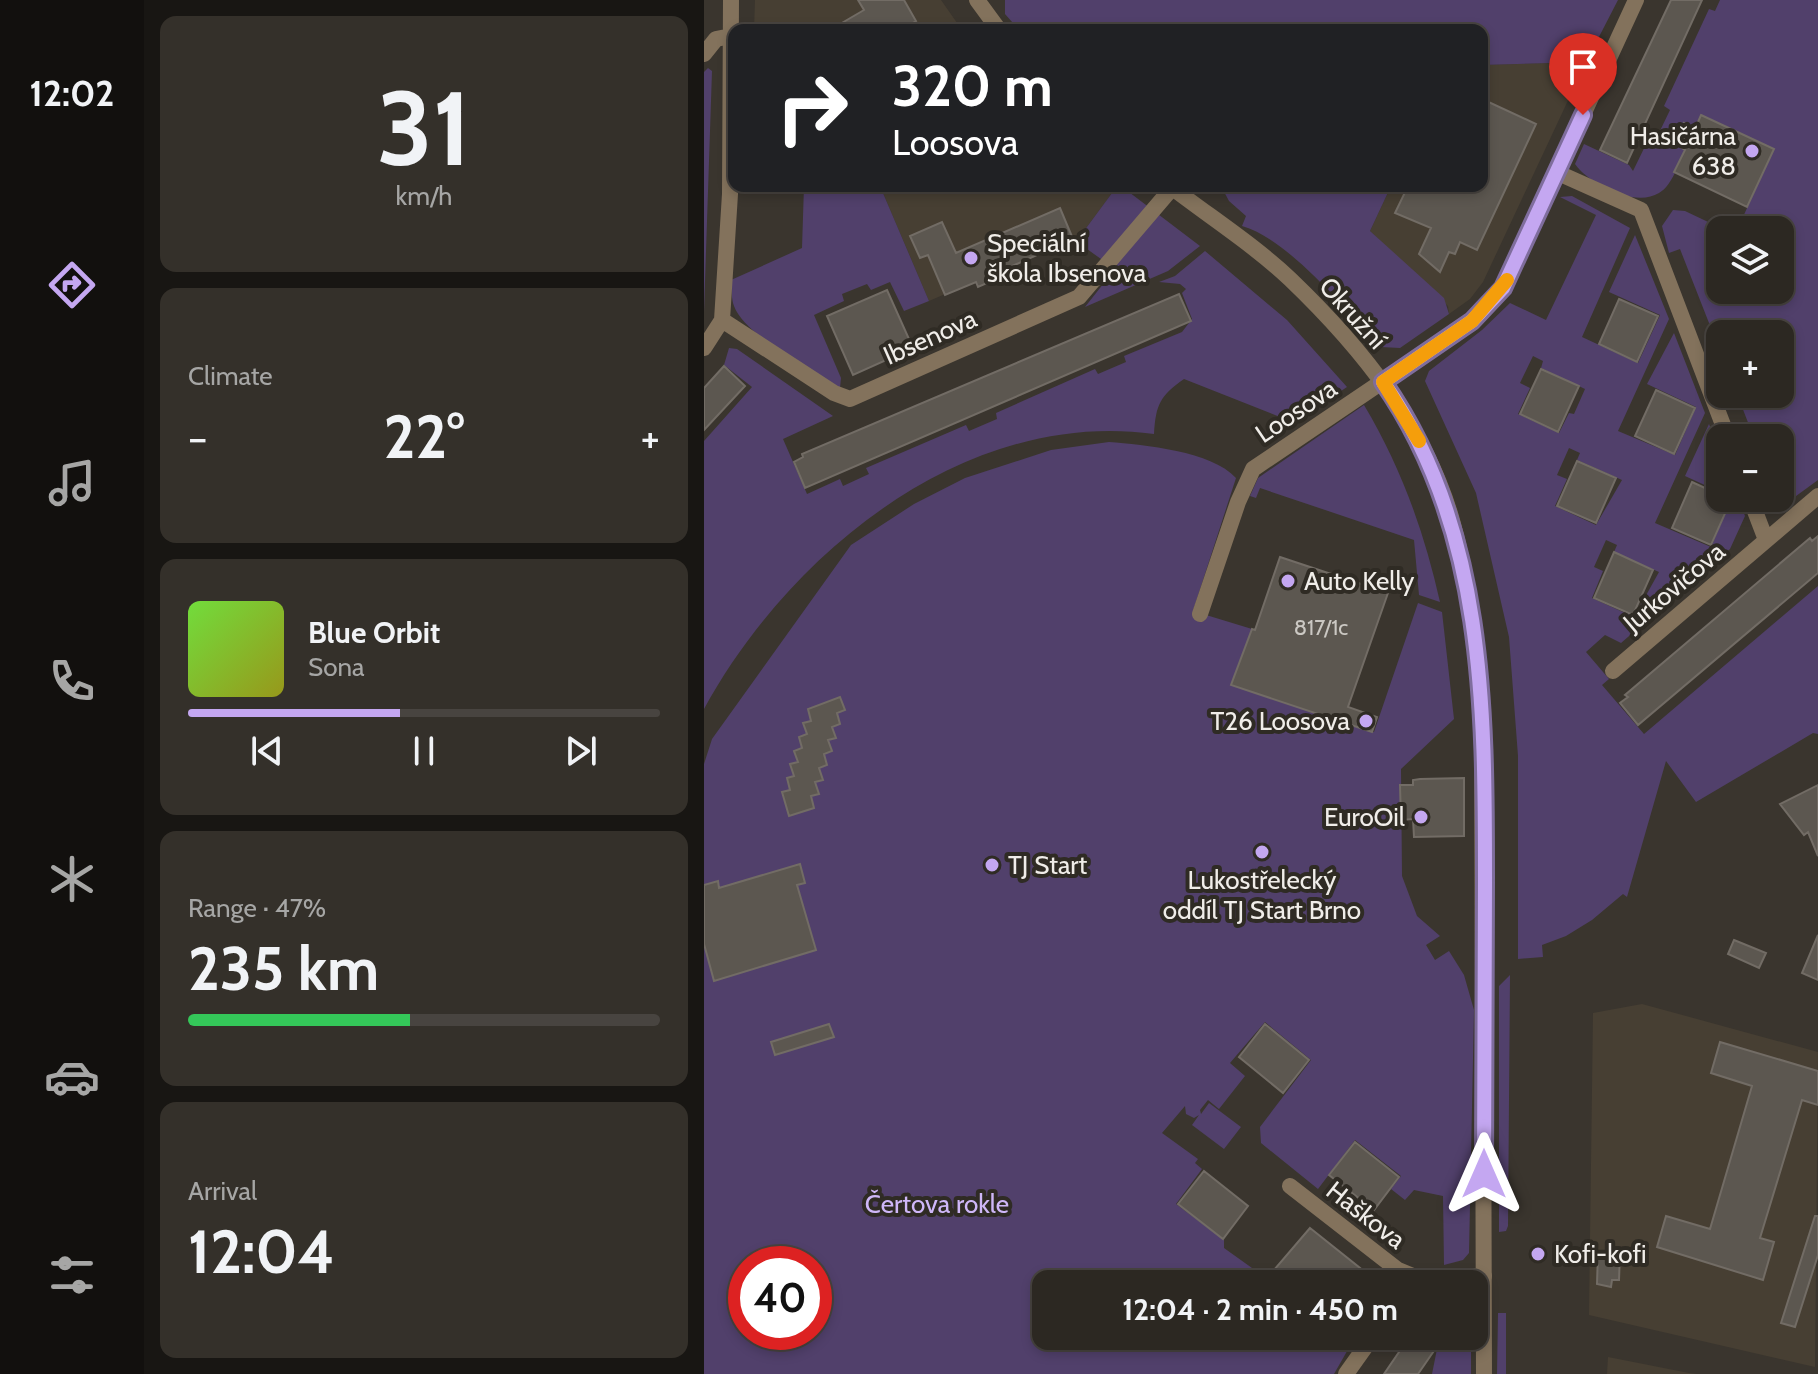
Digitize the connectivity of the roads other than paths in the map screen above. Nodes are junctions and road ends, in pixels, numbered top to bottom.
1 (731, 0) edge
2 (977, 0) edge
3 (1636, 0) edge
4 (731, 24) edge
5 (995, 24) edge
6 (728, 37) edge
7 (704, 54) edge
8 (1556, 172) junction
9 (730, 192) edge
10 (1167, 192) edge
11 (1177, 192) edge
12 (722, 320) junction
13 (704, 348) edge
14 (1383, 382) junction
15 (1723, 424) edge
16 (1818, 496) edge
17 (1755, 512) edge
18 (1766, 540) junction
19 (1200, 614) dead end
20 (1613, 671) dead end
21 (1290, 1186) dead end
22 (1398, 1270) edge
23 (1484, 1270) edge
24 (1363, 1350) edge
25 (1484, 1350) edge
26 (1346, 1374) edge
27 (1484, 1374) edge

1 - 4 street
2 - 5 street
3 - 8 street, Loosova
6 - 7 street
8 - 14 street, Loosova
8 - 15 street
9 - 12 street
10 - 12 street, Ibsenova
11 - 14 street, Okružní
12 - 13 street
14 - 19 street, Loosova
14 - 23 street, Okružní
16 - 18 street, Jurkovičova
17 - 18 street
18 - 20 street, Jurkovičova
21 - 22 street, Haškova
24 - 26 street
25 - 27 street, Okružní

